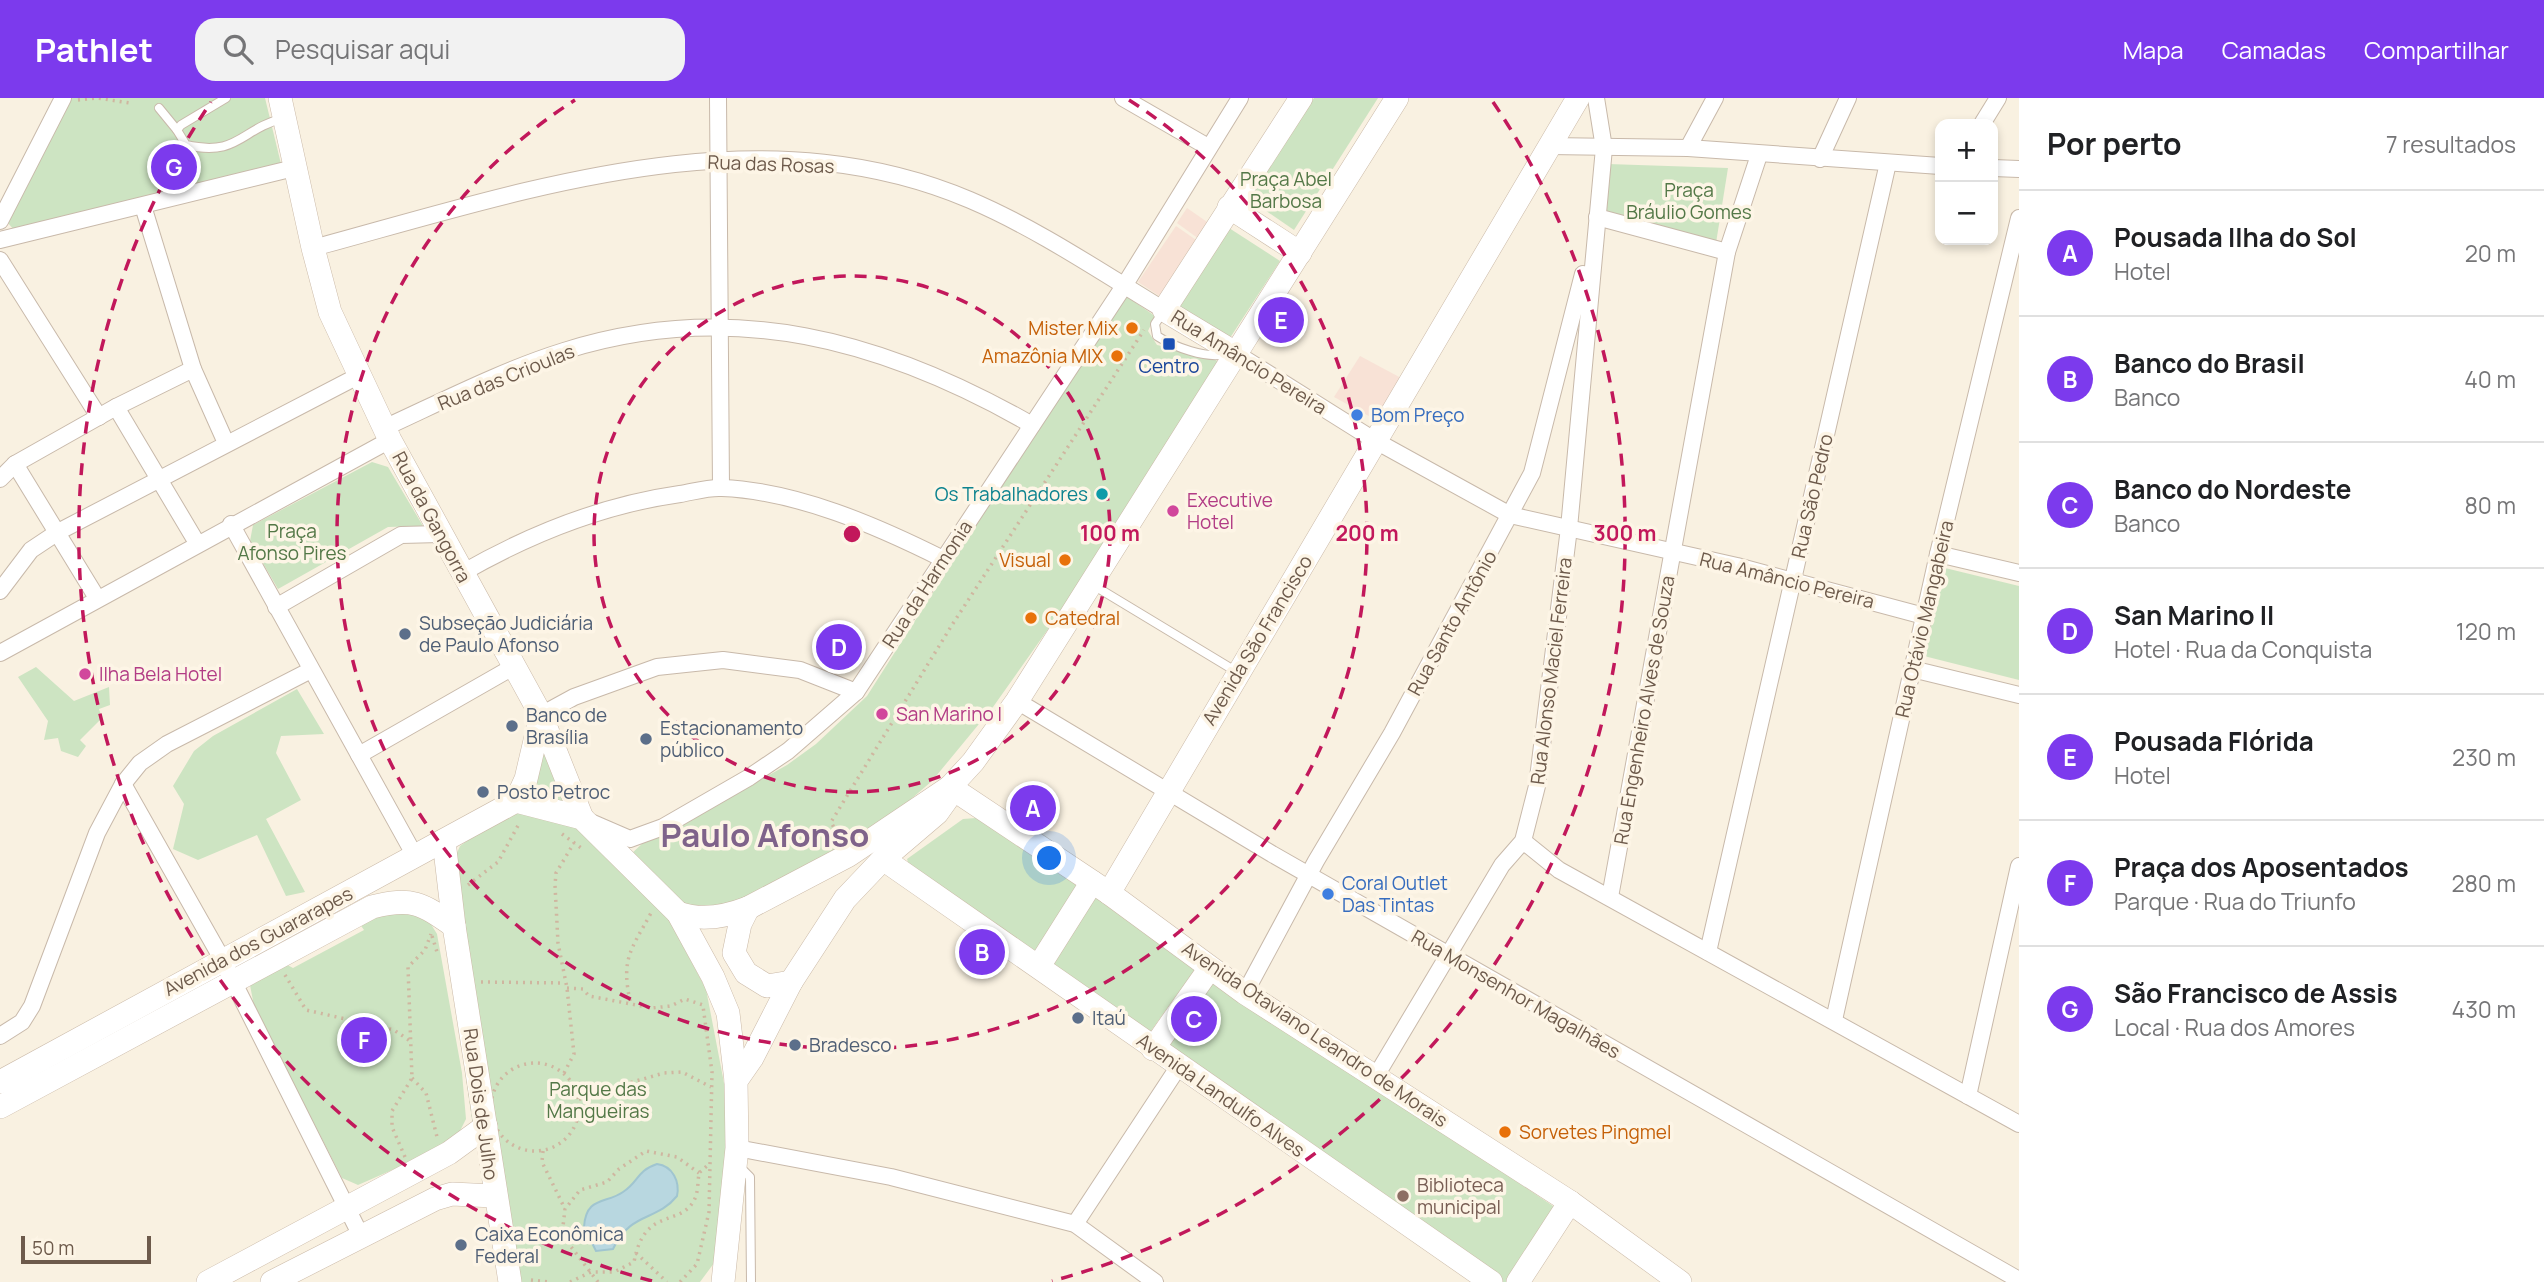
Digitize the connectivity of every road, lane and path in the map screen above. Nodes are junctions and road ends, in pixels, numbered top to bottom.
1 (226, 98) edge
2 (718, 98) edge
3 (1123, 98) edge
4 (1240, 98) edge
5 (1301, 98) edge
6 (1397, 98) edge
7 (1578, 98) edge
8 (1596, 98) edge
9 (1715, 98) edge
10 (1848, 98) edge
11 (1998, 98) edge
12 (62, 99) edge
13 (130, 103) dead end
14 (159, 108) dead end
15 (282, 108) edge
16 (1985, 119) edge
17 (177, 130) junction
18 (1549, 146) junction
19 (1208, 147) junction
20 (1604, 148) junction
21 (1688, 148) junction
22 (1759, 155) junction
23 (718, 159) junction
24 (1819, 159) junction
25 (1888, 163) junction
26 (1935, 166) edge
27 (294, 168) junction
28 (1998, 168) edge
29 (2019, 169) edge
30 (143, 206) junction
31 (1228, 207) junction
32 (2019, 218) edge
33 (0, 221) edge
34 (1596, 222) junction
35 (0, 240) edge
36 (313, 248) junction
37 (1727, 252) junction
38 (1300, 253) junction
39 (0, 260) edge
40 (1124, 286) junction
41 (1164, 310) junction
42 (1147, 326) dead end
43 (719, 328) junction
44 (1235, 353) junction
45 (193, 369) junction
46 (358, 376) junction
47 (116, 407) junction
48 (99, 416) junction
49 (1032, 425) junction
50 (387, 434) junction
51 (1374, 440) junction
52 (226, 443) junction
53 (15, 464) junction
54 (0, 479) edge
55 (159, 480) junction
56 (721, 488) junction
57 (1510, 515) junction
58 (231, 524) junction
59 (1569, 528) junction
60 (58, 532) junction
61 (440, 534) junction
62 (197, 543) junction
63 (1673, 552) junction
64 (1938, 554) junction
65 (943, 559) junction
66 (462, 573) junction
67 (2019, 573) edge
68 (1792, 580) junction
69 (1090, 584) junction
70 (0, 591) edge
71 (97, 598) junction
72 (276, 607) junction
73 (1924, 615) junction
74 (1, 651) edge
75 (513, 667) junction
76 (1912, 669) junction
77 (311, 670) junction
78 (1237, 672) junction
79 (856, 692) junction
80 (2019, 695) edge
81 (1017, 701) junction
82 (541, 715) junction
83 (359, 755) junction
84 (123, 784) junction
85 (950, 787) junction
86 (1168, 792) junction
87 (515, 814) junction
88 (582, 818) junction
89 (533, 823) dead end
90 (556, 830) dead end
91 (444, 841) junction
92 (1523, 841) junction
93 (574, 842) junction
94 (849, 855) junction
95 (415, 856) junction
96 (594, 857) dead end
97 (883, 859) junction
98 (2019, 866) edge
99 (1310, 875) junction
100 (464, 888) dead end
101 (1100, 888) junction
102 (1610, 897) junction
103 (644, 905) dead end
104 (748, 908) junction
105 (651, 913) junction
106 (668, 918) junction
107 (424, 924) dead end
108 (454, 926) junction
109 (1708, 952) junction
110 (1448, 955) junction
111 (278, 957) junction
112 (222, 960) junction
113 (1039, 967) junction
114 (1210, 968) junction
115 (233, 981) junction
116 (791, 982) junction
117 (463, 985) junction
118 (566, 986) junction
119 (1245, 993) junction
120 (698, 994) dead end
121 (629, 1002) junction
122 (703, 1005) junction
123 (1834, 1020) junction
124 (4, 1032) edge
125 (412, 1042) junction
126 (1153, 1049) junction
127 (1179, 1066) junction
128 (564, 1073) junction
129 (1376, 1076) junction
130 (412, 1079) junction
131 (736, 1081) junction
132 (0, 1082) edge
133 (710, 1087) junction
134 (487, 1088) dead end
135 (1968, 1096) junction
136 (579, 1098) junction
137 (0, 1107) edge
138 (2019, 1124) edge
139 (491, 1127) junction
140 (438, 1145) dead end
141 (543, 1151) junction
142 (417, 1154) dead end
143 (736, 1155) junction
144 (406, 1159) junction
145 (396, 1164) dead end
146 (709, 1164) junction
147 (699, 1173) junction
148 (494, 1196) junction
149 (1570, 1202) junction
150 (346, 1208) junction
151 (565, 1209) junction
152 (1075, 1224) junction
153 (361, 1236) junction
154 (278, 1244) junction
155 (636, 1253) junction
156 (591, 1272) junction
157 (717, 1278) edge
158 (224, 1279) edge
159 (286, 1279) edge
160 (520, 1279) edge
161 (2019, 1280) edge
162 (550, 1282) edge
163 (570, 1282) edge
164 (598, 1282) edge
165 (667, 1282) edge
166 (680, 1282) edge
167 (751, 1282) edge
168 (1155, 1282) edge
169 (1491, 1282) edge
170 (1518, 1282) edge
171 (1681, 1282) edge

1 - 17 lane
2 - 23 street
3 - 19 street
4 - 19 street, Rua da Harmonia
5 - 31 street
6 - 38 street
7 - 18 street, Avenida São Francisco
8 - 20 street, Rua Alonso Maciel Ferreira
9 - 21 street
10 - 24 street
11 - 16 street
12 - 13 path
12 - 33 street
14 - 17 lane
15 - 17 lane
15 - 27 street, Rua da Gangorra
18 - 20 street
18 - 51 street, Avenida São Francisco
19 - 40 street, Rua da Harmonia
20 - 21 street
20 - 34 street, Rua Alonso Maciel Ferreira
21 - 22 street
22 - 24 street
22 - 37 street, Rua Engenheiro Alves de Souza
23 - 36 street, Rua das Rosas
23 - 40 street, Rua das Rosas
23 - 43 street
24 - 25 street
25 - 26 street
25 - 68 street, Rua São Pedro
27 - 30 street
27 - 36 street, Rua da Gangorra
28 - 29 street
30 - 35 street
30 - 45 street
31 - 38 street
31 - 41 street
32 - 64 street, Rua Otávio Mangabeira
34 - 37 street
34 - 57 street, Rua Santo Antônio
34 - 59 street, Rua Alonso Maciel Ferreira
36 - 46 street, Rua da Gangorra
37 - 63 street, Rua Engenheiro Alves de Souza
38 - 44 street
39 - 48 street
40 - 41 street, Rua das Rosas
40 - 49 street, Rua da Harmonia
41 - 44 street, Rua Amâncio Pereira
42 - 94 path
43 - 49 street, Rua das Crioulas
43 - 50 street, Rua das Crioulas
43 - 56 street
44 - 51 street, Rua Amâncio Pereira
44 - 69 street
45 - 47 street
45 - 52 street
46 - 50 street, Rua da Gangorra
46 - 52 street
47 - 48 street
47 - 55 street
48 - 53 street
49 - 65 street, Rua da Harmonia
50 - 58 street, Rua das Crioulas
50 - 61 street, Rua da Gangorra
51 - 57 street, Rua Amâncio Pereira
51 - 78 street, Avenida São Francisco
52 - 55 street
53 - 54 street
53 - 60 street
55 - 60 street
55 - 62 street
56 - 65 street
56 - 66 street
57 - 59 street, Rua Amâncio Pereira
57 - 99 street, Rua Santo Antônio
58 - 62 street, Rua das Crioulas
58 - 72 street
59 - 63 street, Rua Amâncio Pereira
59 - 92 street, Rua Alonso Maciel Ferreira
60 - 70 street
60 - 71 street
61 - 66 street, Rua da Gangorra
61 - 72 street
62 - 71 street, Rua das Crioulas
63 - 68 street, Rua Amâncio Pereira
63 - 102 street, Rua Engenheiro Alves de Souza
64 - 67 street
64 - 73 street, Rua Otávio Mangabeira
65 - 79 street, Rua da Harmonia
66 - 75 street, Rua da Gangorra
68 - 73 street, Rua Amâncio Pereira
68 - 109 street, Rua São Pedro
69 - 78 lane
69 - 81 street
71 - 74 street, Rua das Crioulas
72 - 77 street
73 - 76 street, Rua Otávio Mangabeira
75 - 82 street, Rua da Gangorra
75 - 83 street
76 - 80 street
76 - 123 street, Rua Otávio Mangabeira
77 - 83 street
77 - 84 street
78 - 86 street, Avenida São Francisco
79 - 82 street
79 - 88 street, Rua da Harmonia
81 - 85 street
81 - 86 street, Rua Monsenhor Magalhães
82 - 87 street
82 - 88 street, Rua da Gangorra
83 - 95 street
84 - 112 street
84 - 124 street
85 - 94 street
85 - 97 street
85 - 101 street, Avenida Otaviano Leandro de Morais
86 - 99 street, Rua Monsenhor Magalhães
86 - 101 street, Avenida São Francisco
87 - 88 street
87 - 89 path
87 - 91 street, Avenida dos Guararapes
87 - 100 path
88 - 106 street, Rua da Gangorra
90 - 93 path
91 - 95 street, Avenida dos Guararapes
91 - 108 street, Rua Dois de Julho
92 - 102 street
92 - 110 street, Rua Alonso Maciel Ferreira
93 - 96 path
93 - 118 path
94 - 104 street
95 - 112 street, Avenida dos Guararapes
97 - 113 street, Avenida Landulfo Alves
97 - 116 street
98 - 135 street
99 - 110 street, Rua Monsenhor Magalhães
99 - 119 street, Rua Santo Antônio
101 - 113 street, Avenida São Francisco
101 - 114 street, Avenida Otaviano Leandro de Morais
102 - 109 street
103 - 105 path
104 - 106 street
104 - 116 street
105 - 106 path
105 - 121 path
106 - 131 street, Rua da Gangorra
107 - 125 path
108 - 111 street, Avenida dos Guararapes
108 - 117 street, Rua Dois de Julho
109 - 123 street
110 - 129 street, Rua Alonso Maciel Ferreira
110 - 161 street, Rua Monsenhor Magalhães
111 - 115 street, Avenida dos Guararapes
111 - 125 path
112 - 115 street
112 - 132 street, Avenida dos Guararapes
113 - 126 street, Avenida Landulfo Alves
114 - 119 street, Avenida Otaviano Leandro de Morais
114 - 126 street
115 - 137 street, Avenida dos Guararapes
115 - 150 street
116 - 131 street
117 - 118 path
117 - 139 street, Rua Dois de Julho
118 - 121 path
118 - 128 path
119 - 129 street, Avenida Otaviano Leandro de Morais
120 - 122 path
121 - 122 path
122 - 133 path
123 - 135 street
125 - 130 path
126 - 127 street, Avenida Landulfo Alves
127 - 152 street
127 - 169 street, Avenida Landulfo Alves
128 - 136 path
128 - 139 path
129 - 149 street, Avenida Otaviano Leandro de Morais
130 - 140 path
130 - 144 path
131 - 143 street, Rua da Gangorra
133 - 136 path
133 - 146 path
134 - 139 path
135 - 138 street
136 - 141 path
139 - 141 path
139 - 148 street, Rua Dois de Julho
139 - 150 street
141 - 151 path
142 - 144 path
143 - 152 street
143 - 157 street, Rua da Gangorra
143 - 167 lane
144 - 145 path
146 - 147 path
146 - 166 path
147 - 151 path
147 - 155 path
148 - 153 street
148 - 160 street, Rua Dois de Julho
149 - 170 street
149 - 171 street, Avenida Otaviano Leandro de Morais
150 - 153 street
150 - 154 street
151 - 156 path
152 - 168 street
153 - 159 street
154 - 158 street
154 - 159 street
155 - 156 path
155 - 165 path
156 - 163 path
156 - 164 path
160 - 162 path

